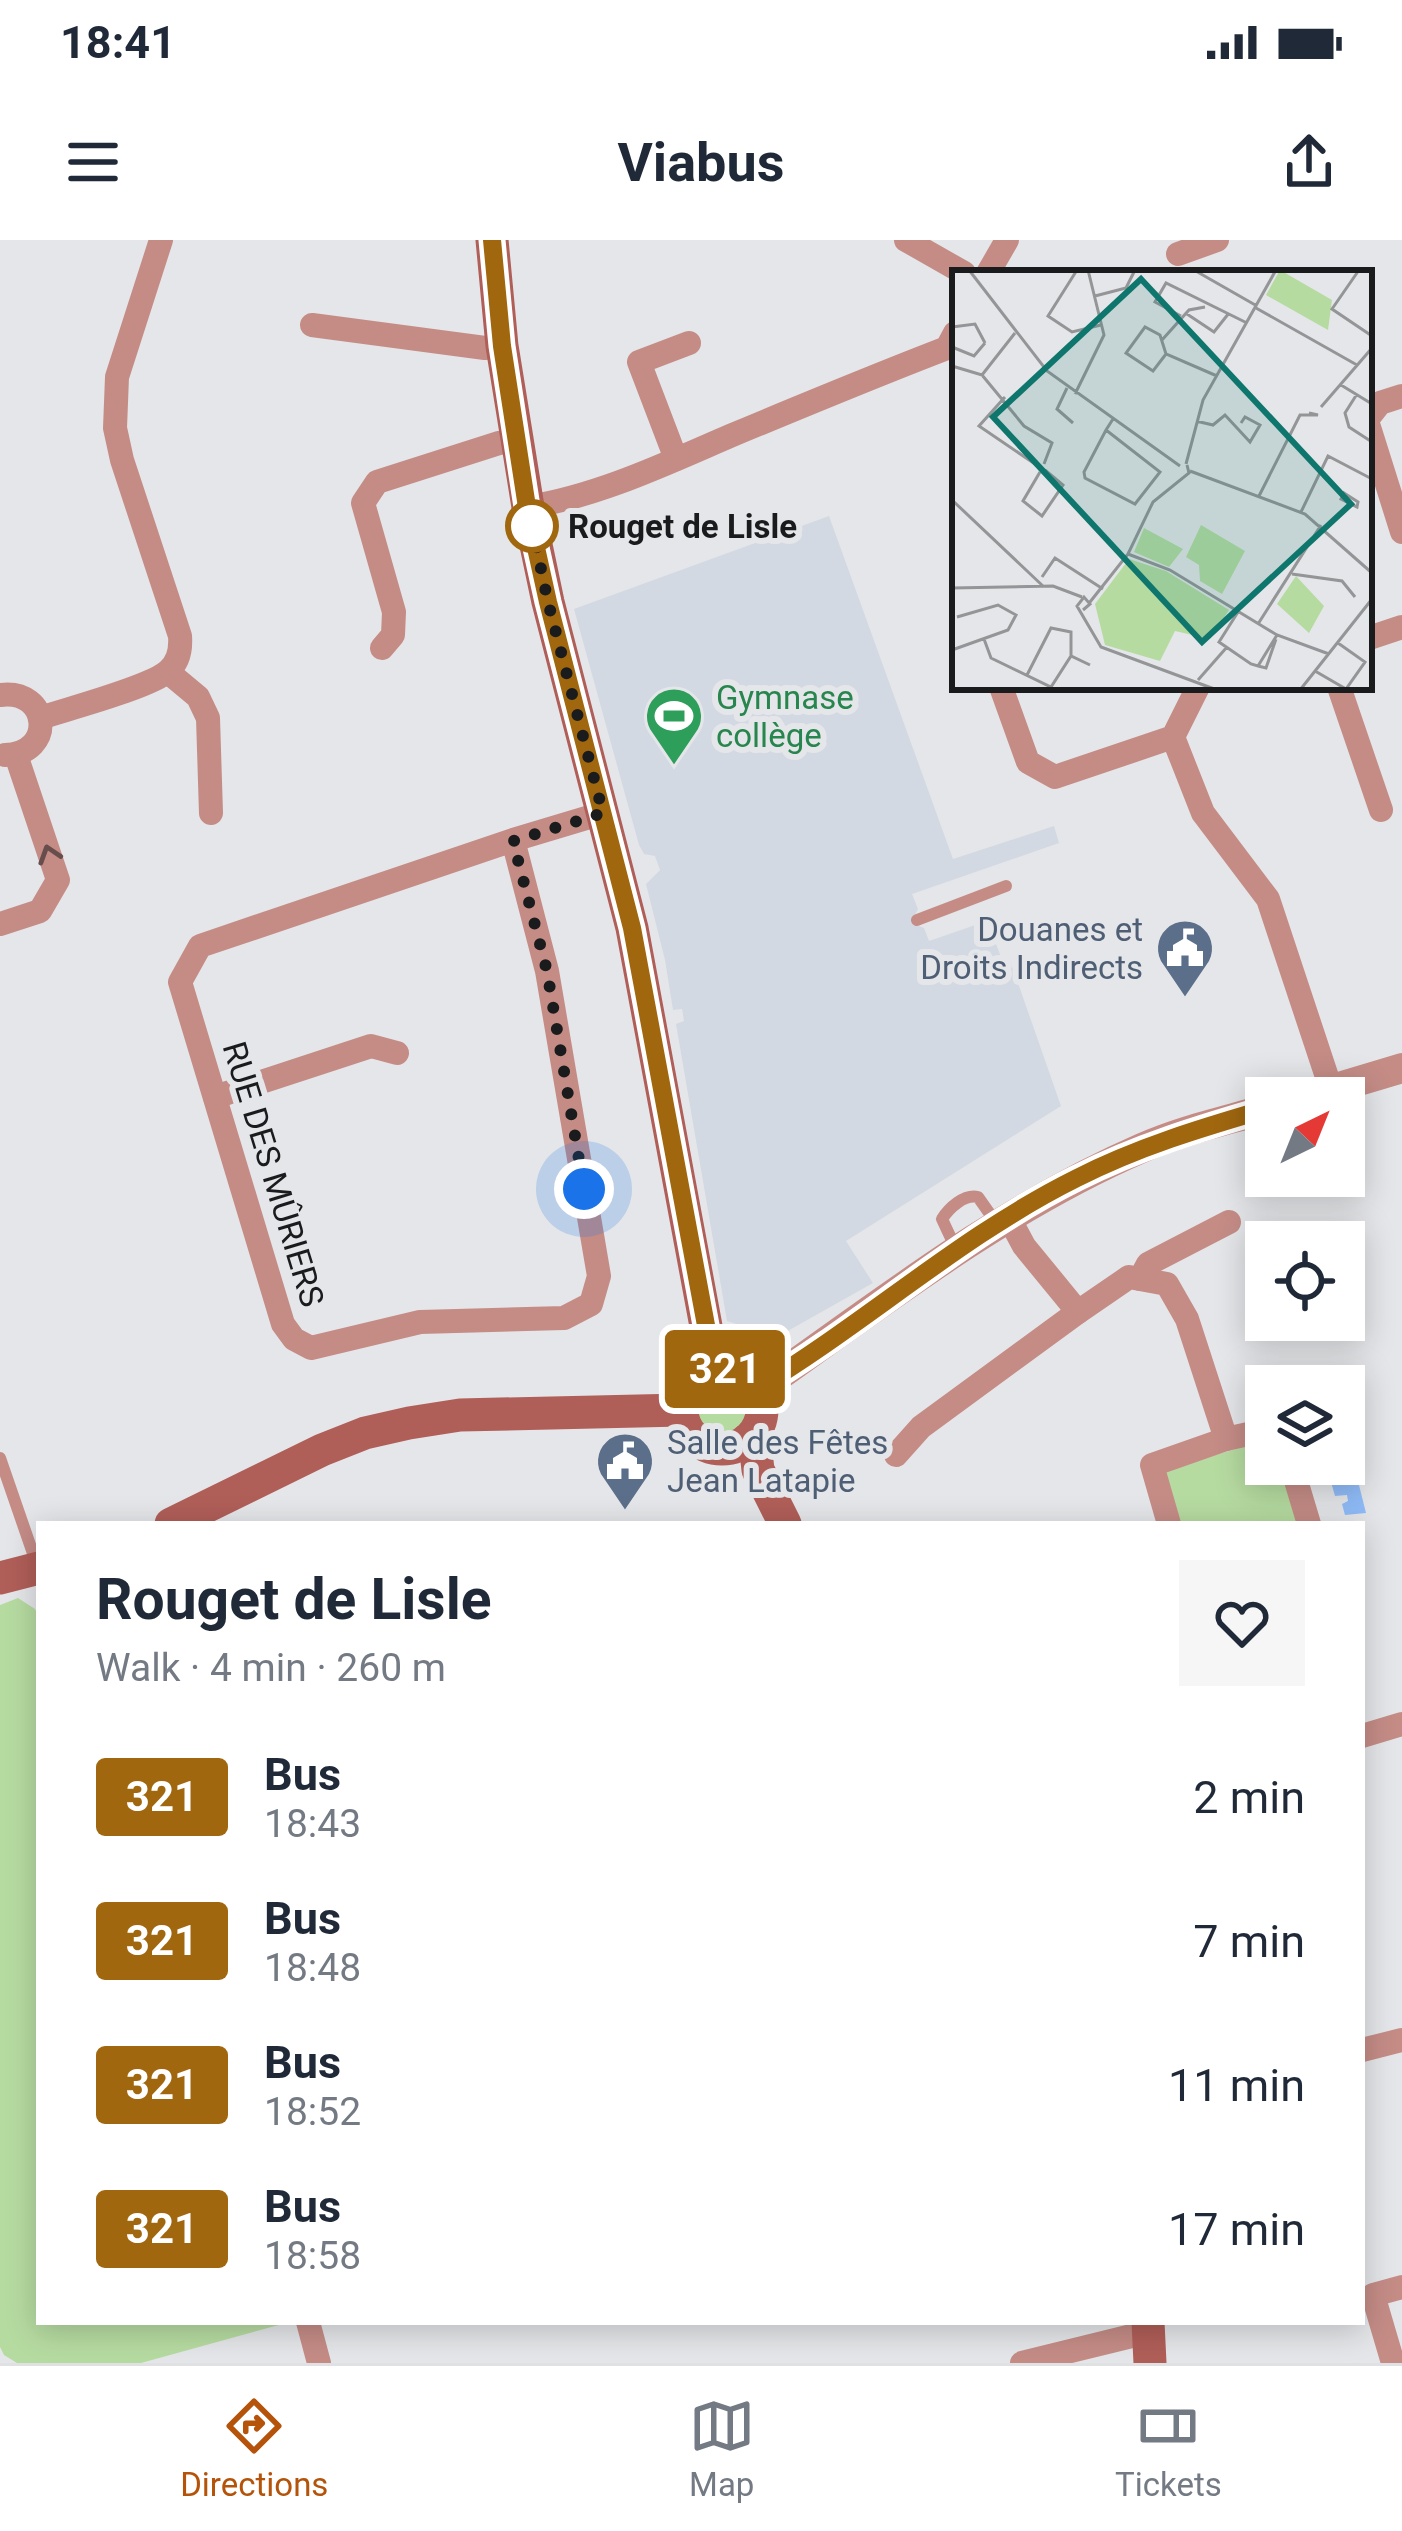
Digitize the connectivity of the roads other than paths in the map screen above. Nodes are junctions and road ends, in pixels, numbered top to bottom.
1 (161, 240) edge
2 (492, 240) edge
3 (906, 240) edge
4 (1007, 240) edge
5 (1216, 240) edge
6 (1178, 254) dead end
7 (959, 270) edge
8 (990, 270) edge
9 (312, 325) dead end
10 (952, 339) edge
11 (688, 343) dead end
12 (502, 346) junction
13 (1402, 396) edge
14 (1372, 413) edge
15 (1372, 437) edge
16 (515, 442) junction
17 (676, 459) junction
18 (527, 507) junction
19 (1402, 532) edge
20 (1402, 627) edge
21 (1372, 637) edge
22 (382, 648) dead end
23 (168, 672) junction
24 (1001, 690) edge
25 (1196, 690) edge
26 (1340, 690) edge
27 (0, 695) edge
28 (40, 718) junction
29 (1172, 737) junction
30 (8, 755) edge
31 (1381, 810) dead end
32 (211, 813) dead end
33 (603, 813) junction
34 (513, 841) junction
35 (1006, 886) dead end
36 (917, 920) dead end
37 (0, 924) edge
38 (1021, 927) dead end
39 (993, 936) dead end
40 (398, 1052) dead end
41 (1402, 1068) edge
42 (1312, 1077) edge
43 (1365, 1079) edge
44 (215, 1097) junction
45 (1245, 1115) edge
46 (1003, 1221) junction
47 (1229, 1222) dead end
48 (1140, 1279) junction
49 (1078, 1312) junction
50 (707, 1361) junction
51 (756, 1389) junction
52 (682, 1410) junction
53 (1245, 1435) edge
54 (1226, 1439) junction
55 (745, 1452) junction
56 (896, 1455) dead end
57 (0, 1458) edge
58 (1297, 1485) edge
59 (177, 1521) edge
60 (783, 1521) edge
61 (1168, 1521) edge
62 (1308, 1521) edge
63 (36, 1560) edge
64 (36, 1570) edge
65 (0, 1578) edge
66 (1402, 1724) edge
67 (1365, 1735) edge
68 (1402, 2040) edge
69 (1365, 2049) edge
70 (1402, 2287) edge
71 (309, 2325) edge
72 (1148, 2339) edge
73 (319, 2363) edge
74 (1022, 2363) edge
75 (1393, 2363) edge

1 - 23 street
2 - 12 main road
3 - 7 street
4 - 8 street
5 - 6 street
9 - 12 street
10 - 17 street
11 - 17 street
12 - 16 main road
13 - 14 street
15 - 19 street
16 - 18 main road
16 - 22 street
17 - 18 street
18 - 33 main road
20 - 21 street
23 - 28 street
23 - 32 street
24 - 29 street
25 - 29 street
26 - 31 street
27 - 28 street
28 - 30 street
29 - 42 street
37 -> 30 street
33 - 34 street, RUE DES MÛRIERS
33 - 50 main road
34 - 44 street, RUE DES MÛRIERS
34 - 44 street, RUE DES MÛRIERS
35 - 36 lane
38 - 39 lane
40 - 44 street
41 - 43 street
45 - 46 street
46 - 49 street
46 - 51 street
47 - 48 street
48 - 49 street
48 - 54 street
49 - 56 street
50 - 51 main road
50 - 52 main road
51 - 55 main road
52 - 55 main road
52 - 59 main road
53 - 54 street
54 - 61 street
55 - 60 main road
57 - 63 lane
58 - 62 street
64 - 65 main road
66 - 67 street
68 - 69 street
70 - 75 street
71 - 73 street
72 - 74 street

